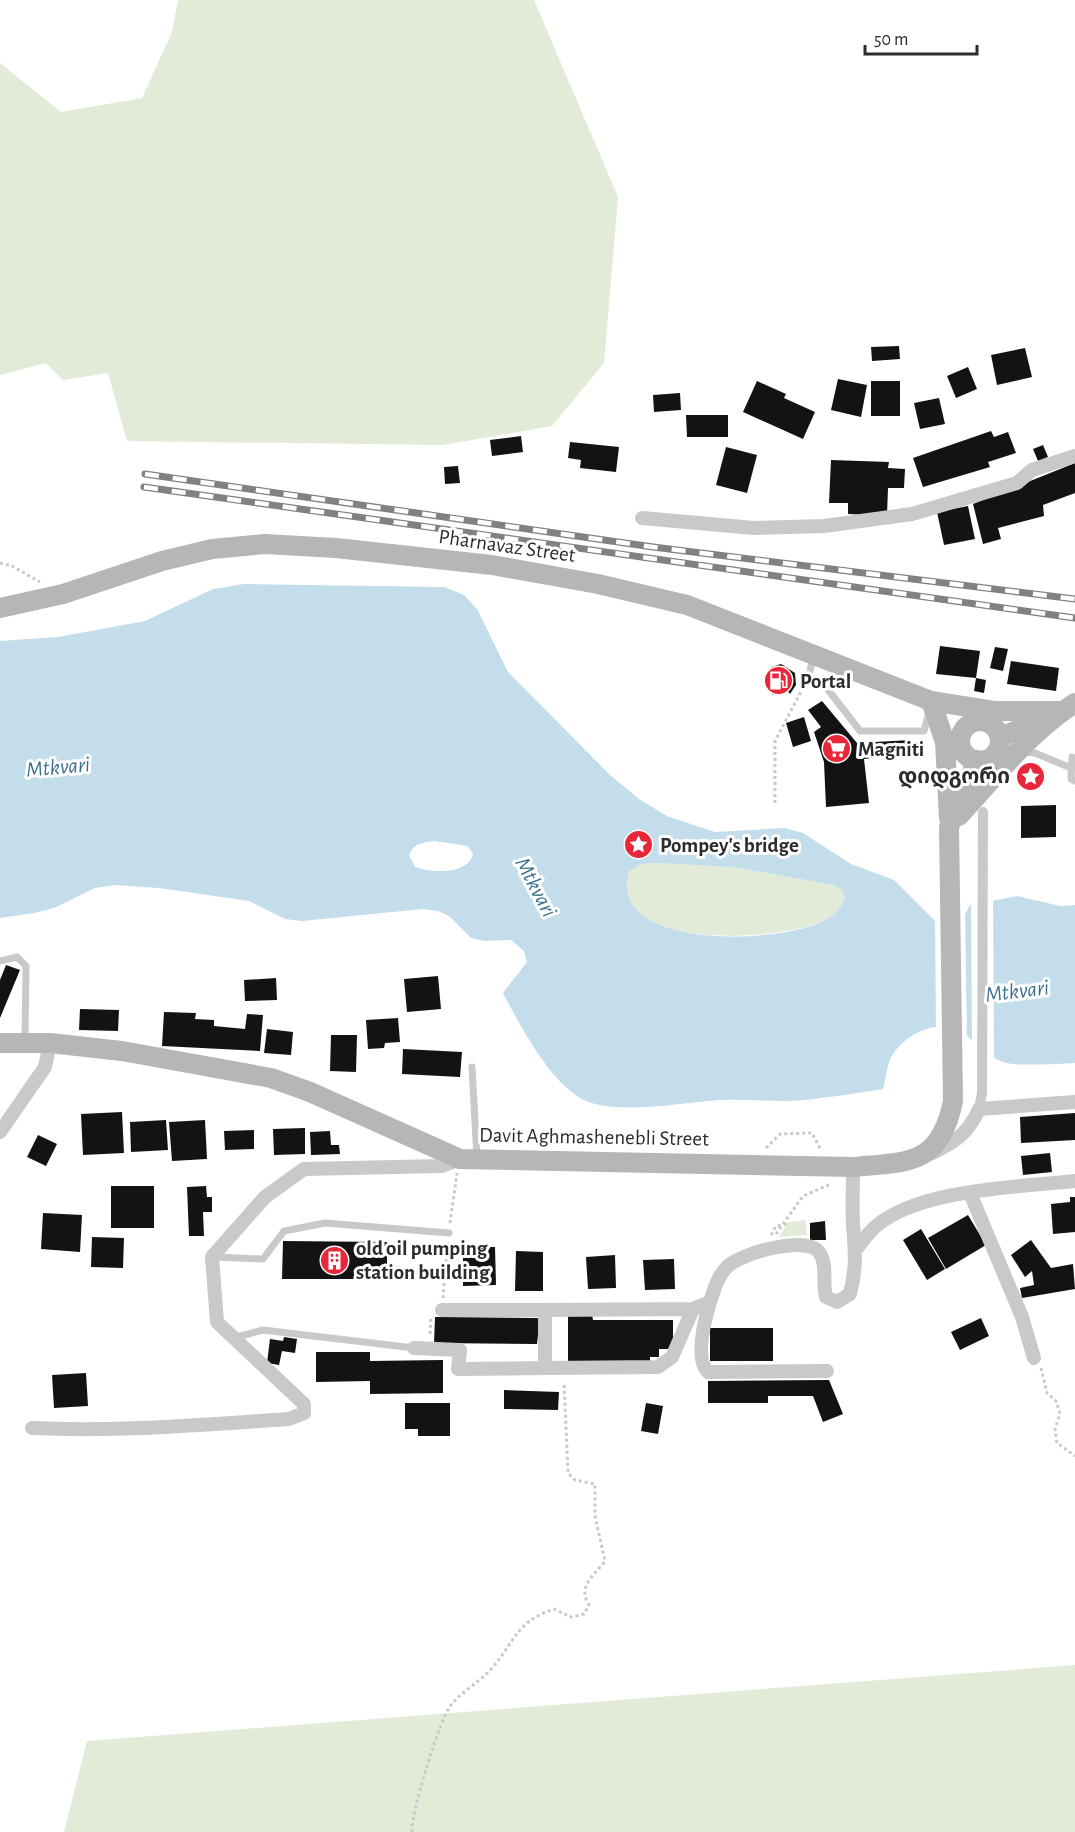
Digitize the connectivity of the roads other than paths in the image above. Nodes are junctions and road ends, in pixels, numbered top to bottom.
1 (1075, 456) edge
2 (642, 518) dead end
3 (0, 608) edge
4 (814, 653) junction
5 (931, 701) junction
6 (1069, 707) edge
7 (963, 733) junction
8 (999, 743) junction
9 (1019, 751) junction
10 (1072, 757) dead end
11 (977, 760) junction
12 (1071, 768) junction
13 (1075, 781) edge
14 (983, 812) dead end
15 (949, 834) junction
16 (0, 961) edge
17 (14, 1043) edge
18 (50, 1043) junction
19 (472, 1067) dead end
20 (1075, 1102) edge
21 (979, 1109) junction
22 (0, 1132) edge
23 (917, 1159) junction
24 (465, 1163) junction
25 (853, 1171) junction
26 (1075, 1181) edge
27 (970, 1193) junction
28 (449, 1233) road end
29 (857, 1248) junction
30 (212, 1257) junction
31 (710, 1302) junction
32 (693, 1309) junction
33 (442, 1310) road end
34 (545, 1310) junction
35 (233, 1338) junction
36 (414, 1348) joint
37 (1033, 1353) road end
38 (545, 1368) junction
39 (827, 1371) dead end
40 (32, 1428) dead end

1 - 2 street
3 - 4 main road, Pharnavaz Street
4 - 5 main road, Pharnavaz Street
4 - 5 lane
5 - 6 main road
5 - 7 main road
5 - 15 main road
6 - 8 main road
6 - 9 main road
7 - 8 main road
7 - 11 main road
8 - 9 lane
8 - 11 main road
9 - 12 lane
9 - 15 main road
10 - 12 lane
11 - 15 main road
12 - 13 lane
14 - 21 street
15 - 23 main road
16 - 17 lane
17 - 18 main road, Davit Aghmashenebli Street
18 - 22 street
18 - 24 main road, Davit Aghmashenebli Street
19 - 24 lane
20 - 21 street
21 - 23 street, Davit Aghmashenebli Street
23 - 25 main road, Davit Aghmashenebli Street
24 - 25 main road, Davit Aghmashenebli Street
24 - 30 street
25 - 29 street
26 - 27 street
27 - 29 street
27 - 37 street
28 - 30 lane
29 - 31 street
30 - 35 street
31 - 32 street
31 - 39 street
32 - 34 street
32 - 38 street
33 - 34 street
34 - 38 street
35 - 36 lane
35 - 40 street
36 - 38 street

